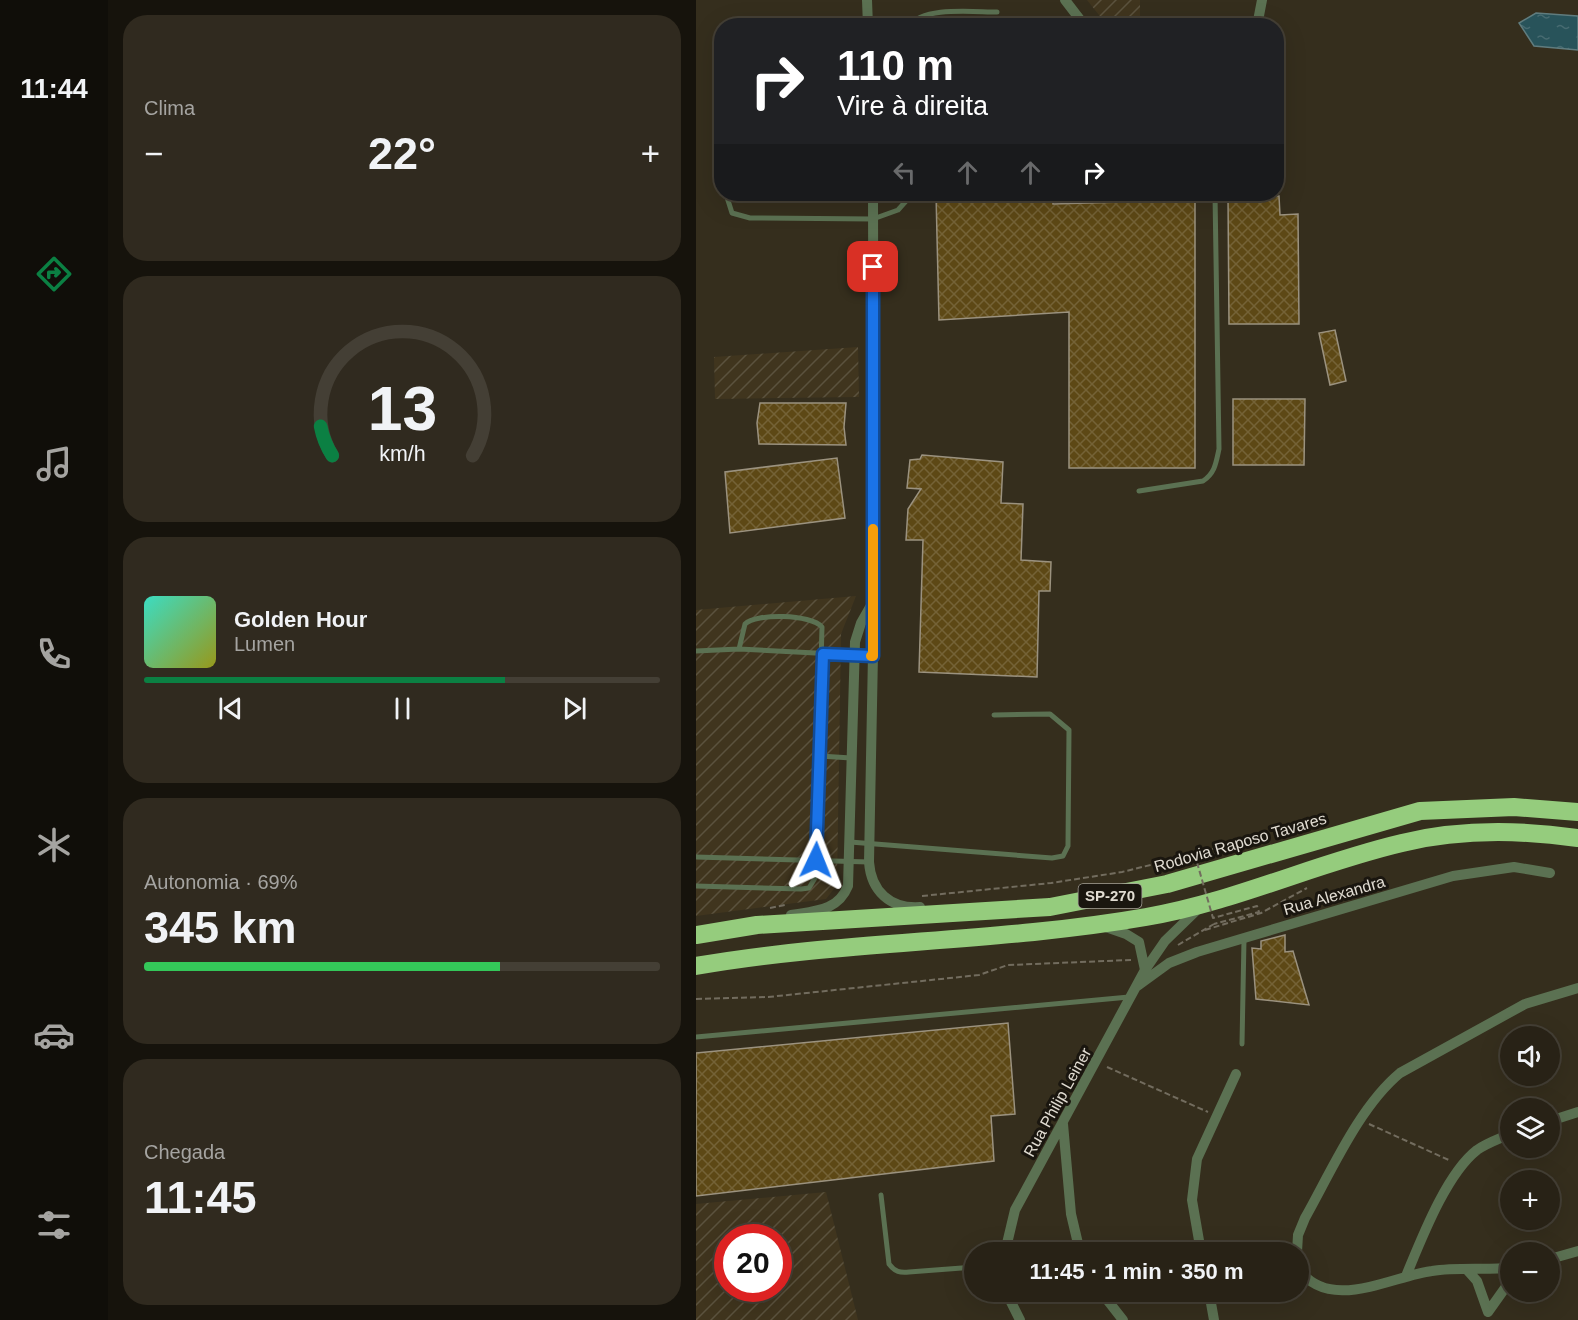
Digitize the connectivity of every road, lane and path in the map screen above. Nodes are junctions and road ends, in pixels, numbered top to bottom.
1 (867, 0) edge
2 (1065, 0) edge
3 (1262, 0) edge
4 (997, 12) dead end
5 (868, 18) edge
6 (918, 18) edge
7 (1079, 18) edge
8 (1259, 18) edge
9 (728, 201) edge
10 (873, 201) edge
11 (906, 201) edge
12 (1215, 201) edge
13 (873, 219) junction
14 (1139, 491) dead end
15 (873, 602) junction
16 (738, 649) junction
17 (696, 651) edge
18 (823, 654) junction
19 (854, 655) junction
20 (873, 656) junction
21 (994, 714) dead end
22 (820, 756) junction
23 (852, 758) junction
24 (1578, 810) edge
25 (1578, 838) edge
26 (850, 842) junction
27 (869, 844) junction
28 (696, 857) edge
29 (816, 860) junction
30 (849, 861) junction
31 (868, 862) junction
32 (1550, 873) dead end
33 (1315, 885) dead end
34 (696, 886) edge
35 (915, 896) dead end
36 (1205, 902) junction
37 (789, 904) dead end
38 (1050, 907) junction
39 (767, 909) dead end
40 (1097, 924) junction
41 (1205, 930) junction
42 (696, 934) edge
43 (1244, 937) junction
44 (1165, 941) junction
45 (1145, 964) junction
46 (696, 966) edge
47 (1578, 988) edge
48 (1134, 992) junction
49 (696, 999) edge
50 (696, 1037) edge
51 (1242, 1044) dead end
52 (1096, 1062) junction
53 (1236, 1074) dead end
54 (1578, 1112) edge
55 (1216, 1115) junction
56 (1560, 1118) edge
57 (1361, 1120) junction
58 (1063, 1124) junction
59 (1500, 1139) edge
60 (1461, 1166) junction
61 (881, 1195) dead end
62 (1007, 1242) edge
63 (1078, 1242) edge
64 (1199, 1242) edge
65 (1297, 1242) edge
66 (1578, 1251) edge
67 (1560, 1256) edge
68 (964, 1268) edge
69 (1500, 1269) edge
70 (1468, 1271) junction
71 (1406, 1276) junction
72 (1309, 1282) edge
73 (1500, 1294) edge
74 (1011, 1302) edge
75 (1109, 1302) edge
76 (1211, 1302) edge
77 (1484, 1316) edge
78 (1020, 1320) edge
79 (1123, 1320) edge
80 (1214, 1320) edge

1 - 5 street
2 - 7 street
3 - 8 street
4 - 6 lane
9 - 13 lane
10 - 13 street
11 - 13 lane
12 - 14 lane
13 - 15 street
15 - 19 street
15 - 20 street
16 - 17 lane
16 - 18 lane
16 - 18 lane
18 - 19 lane
18 - 22 lane
19 - 20 street
19 - 23 street
20 - 27 street
21 - 27 lane
22 - 23 lane
22 - 29 lane
23 - 26 street
24 - 38 highway, Rodovia Raposo Tavares / SP-270
25 - 36 highway, SP-270
26 - 27 lane
26 - 30 street
27 - 31 street
28 - 29 lane
29 - 30 lane
29 - 34 lane
30 - 31 lane
30 - 42 street
31 - 38 street
32 - 43 street, Rua Alexandra
33 - 41 path
35 - 41 path, bridge
36 - 40 highway, SP-270
36 - 44 street, Rua Philip Leiner
37 - 39 path
38 - 42 highway, Rodovia Raposo Tavares / SP-270
40 - 45 street
40 - 46 highway, SP-270
41 - 44 path
43 - 48 street, Rua Alexandra
43 - 51 lane
44 - 45 street, Rua Philip Leiner
45 - 48 street, Rua Philip Leiner
45 - 49 path
47 - 57 street
48 - 50 lane
48 - 52 street, Rua Philip Leiner
52 - 55 path
52 - 58 street, Rua Philip Leiner
53 - 55 street
54 - 56 street
55 - 64 street
57 - 60 path
57 - 65 street
58 - 62 street, Rua Philip Leiner
58 - 63 street
59 - 60 street
60 - 71 street
61 - 68 lane
66 - 67 street
69 - 70 street
70 - 71 street
70 - 77 street
71 - 72 street
73 - 77 street
74 - 78 street
75 - 79 street
76 - 80 street

